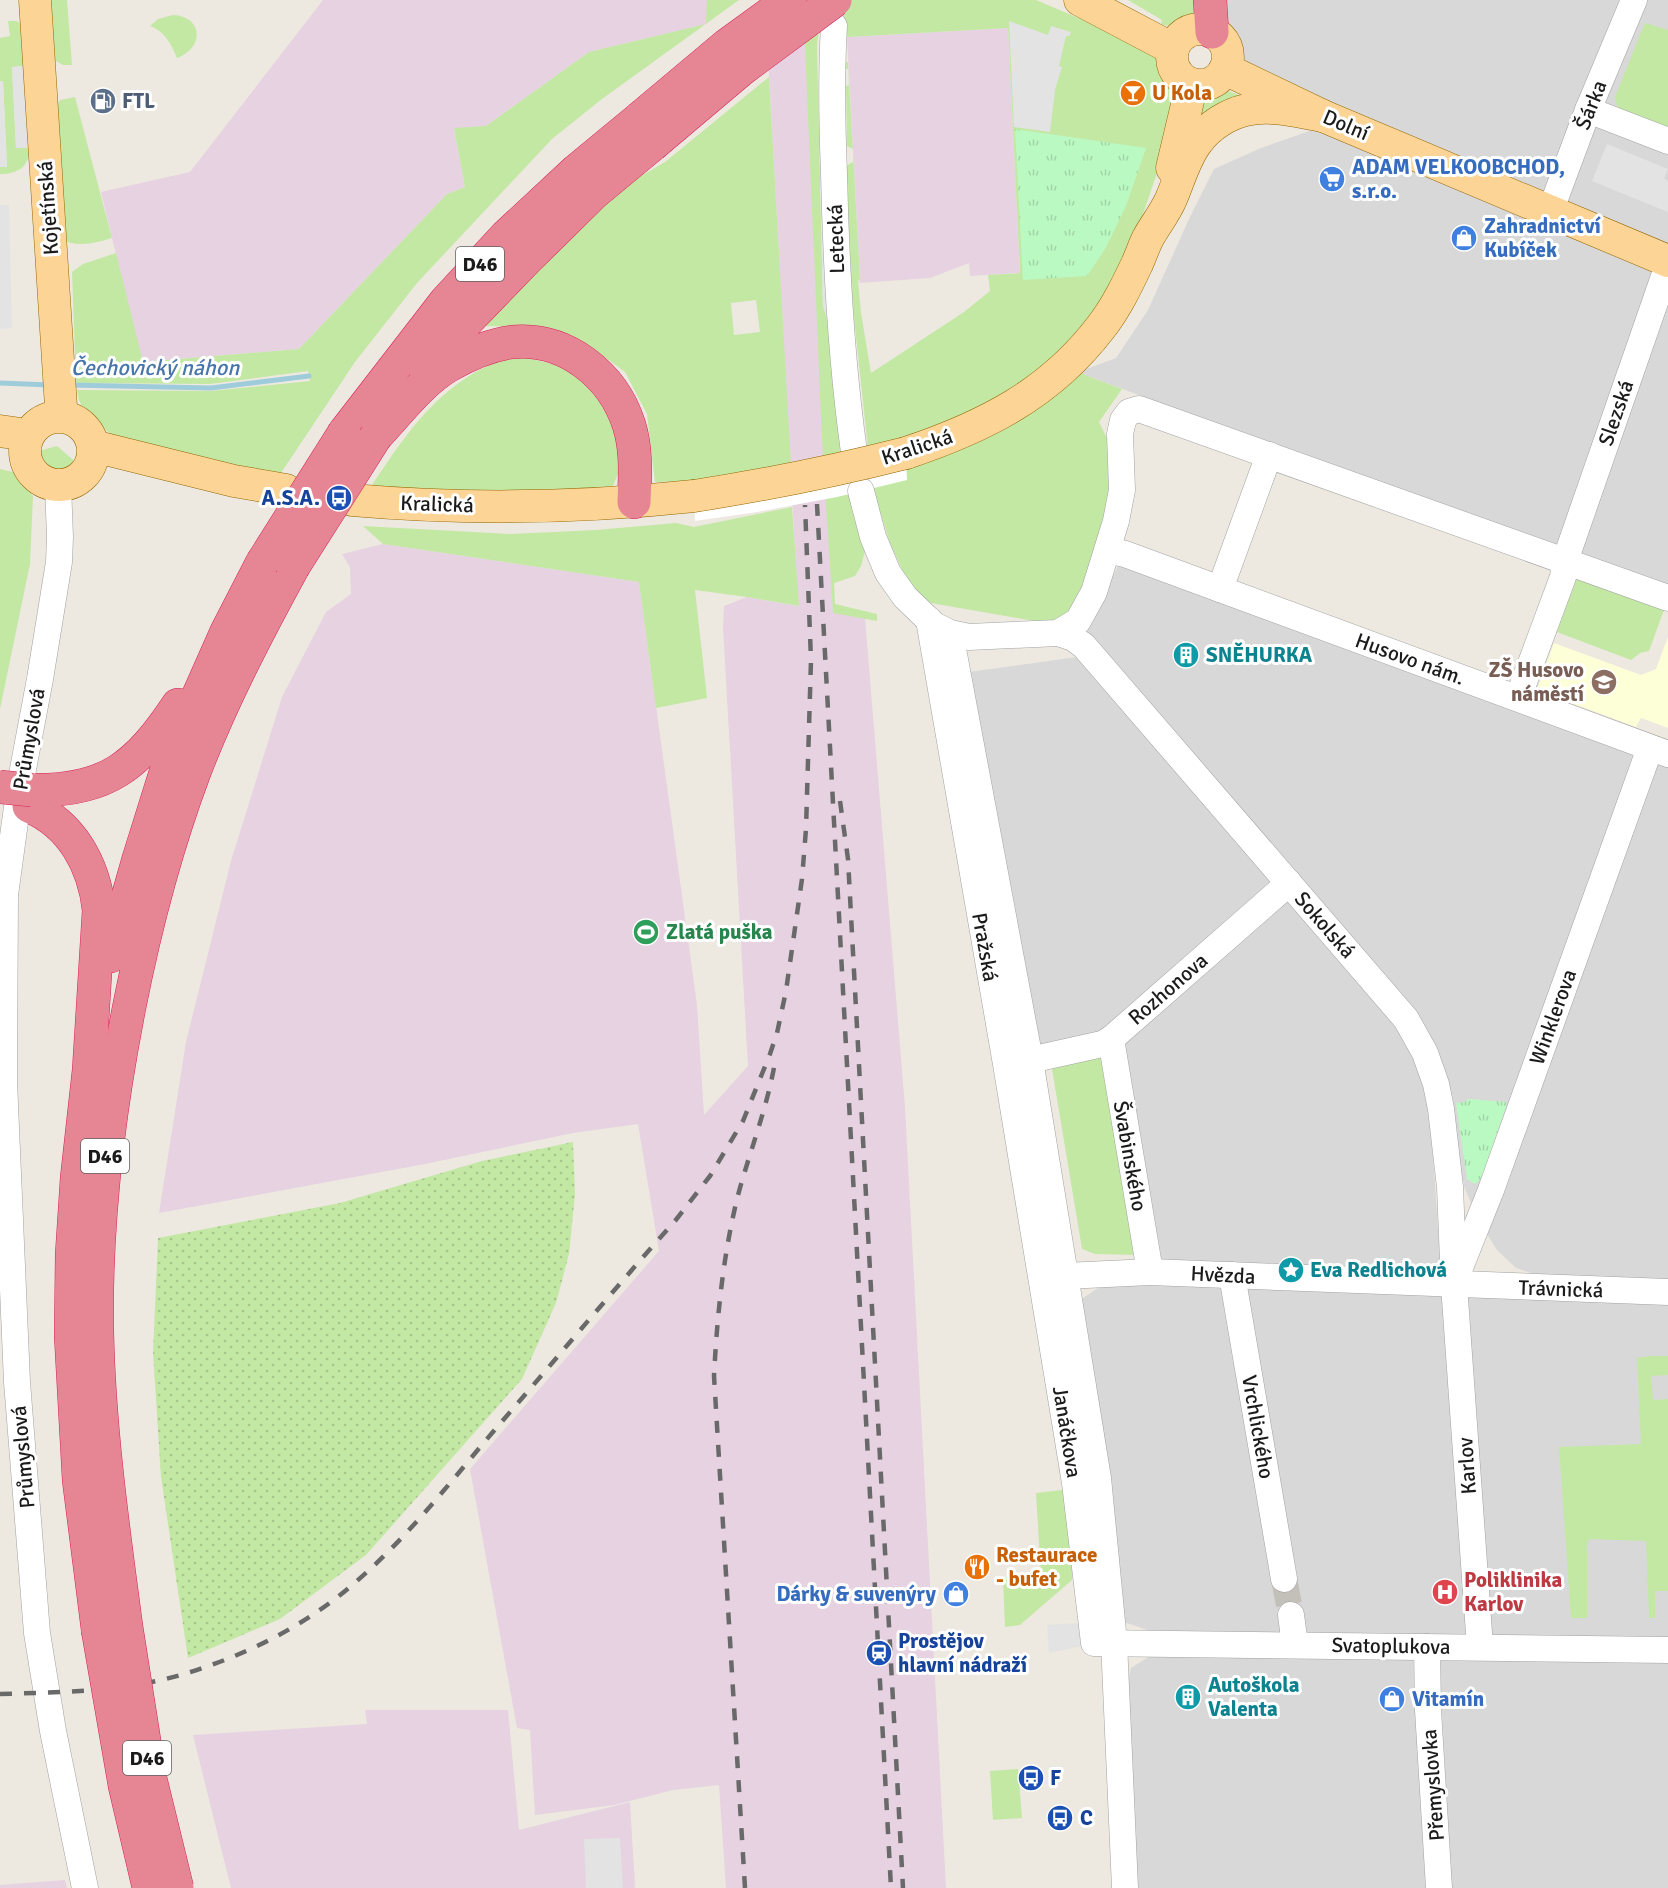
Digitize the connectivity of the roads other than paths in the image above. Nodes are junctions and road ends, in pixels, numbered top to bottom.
1 (35, 0) edge
2 (789, 0) edge
3 (1080, 0) edge
4 (1634, 0) edge
5 (834, 13) edge
6 (1211, 16) edge
7 (1173, 49) junction
8 (1225, 69) junction
9 (1192, 84) junction
10 (1588, 110) junction
11 (1323, 116) junction
12 (646, 131) junction
13 (1668, 141) edge
14 (1550, 212) junction
15 (1147, 239) junction
16 (1668, 263) edge
17 (60, 412) junction
18 (376, 436) junction
19 (13, 444) edge
20 (854, 452) dead end
21 (1269, 455) junction
22 (90, 458) junction
23 (58, 485) junction
24 (286, 490) dead end
25 (861, 491) dead end
26 (352, 500) dead end
27 (634, 502) junction
28 (1108, 550) junction
29 (1564, 561) junction
30 (278, 565) junction
31 (1220, 589) junction
32 (1668, 598) edge
33 (940, 627) junction
34 (227, 631) junction
35 (1058, 633) junction
36 (1518, 698) junction
37 (1659, 751) edge
38 (15, 794) edge
39 (1289, 883) junction
40 (1111, 1039) junction
41 (1030, 1060) junction
42 (89, 1070) junction
43 (1150, 1272) junction
44 (1053, 1275) junction
45 (1232, 1275) junction
46 (1454, 1285) junction
47 (1668, 1292) edge
48 (1086, 1480) junction
49 (1284, 1580) tunnel mouth
50 (1291, 1615) tunnel mouth
51 (112, 1628) junction
52 (1104, 1643) junction
53 (1295, 1645) junction
54 (1427, 1647) junction
55 (1480, 1647) junction
56 (1668, 1650) edge
57 (85, 1888) edge
58 (149, 1888) edge
59 (177, 1888) edge
60 (1125, 1888) edge
61 (1439, 1888) edge

1 - 17 main road, Kojetínská
2 - 12 highway, D46, bridge
3 - 7 main road
4 - 10 street, Šárka
5 - 12 highway, D46, bridge
5 - 20 street, Letecká
6 - 7 main road
6 - 8 main road
7 - 9 main road
8 - 9 main road
8 - 11 main road, Dolní
9 - 15 main road
10 - 13 street
10 - 14 street, Šárka
11 - 14 main road, Dolní
11 - 15 main road, Kralická
12 - 18 highway, D46
12 - 30 highway, D46, bridge
14 - 16 main road, Dolní
15 - 27 main road, Kralická, bridge
16 - 29 street, Slezská
17 - 19 main road
17 - 22 main road
18 - 27 highway
18 - 30 highway, D46, bridge
19 - 23 main road
21 - 28 street
21 - 29 street
21 - 31 street
22 - 23 main road
22 - 24 main road
23 - 57 street, Průmyslová
25 - 33 street
26 - 27 main road, Kralická
28 - 31 street, Husovo nám.
28 - 35 street
29 - 32 street
29 - 36 street, Slezská
30 - 34 highway, D46
30 - 51 highway, D46
31 - 36 street, Husovo nám.
33 - 35 street
33 - 41 street, Pražská
33 - 44 street, Pražská
34 - 38 highway
34 - 42 highway, D46
35 - 39 street, Sokolská
36 - 37 street, Husovo nám.
37 - 46 street, Winklerova
38 - 42 highway
39 - 40 street, Rozhonova
39 - 46 street, Sokolská
40 - 41 street, Rozhonova
40 - 43 street, Švabinského
41 - 44 street, Janáčkova
42 - 51 highway, D46
43 - 44 street, Hvězda
43 - 45 street, Hvězda
44 - 48 street, Janáčkova
44 - 48 street, Janáčkova
45 - 46 street, Hvězda
45 - 49 street, Vrchlického
46 - 47 street, Trávnická
46 - 55 street, Karlov
48 - 52 street, Janáčkova
50 - 53 street
51 - 58 highway, D46, bridge
51 - 59 highway, D46, bridge
52 - 53 street, Svatoplukova
52 - 60 street, Janáčkova
53 - 54 street, Svatoplukova
54 - 55 street, Svatoplukova
54 - 61 street, Přemyslovka
55 - 56 street, Svatoplukova

